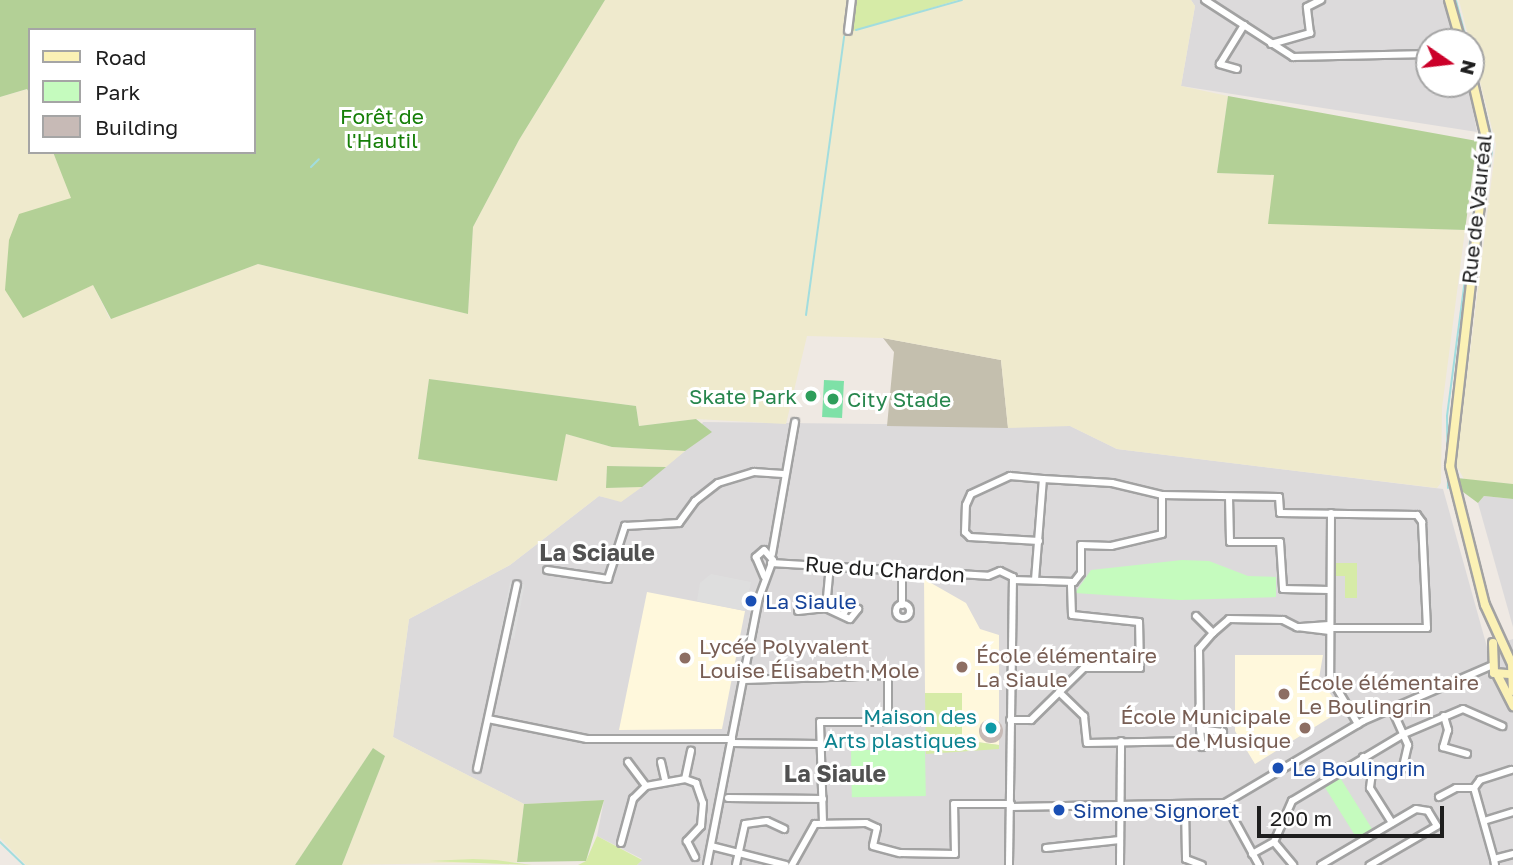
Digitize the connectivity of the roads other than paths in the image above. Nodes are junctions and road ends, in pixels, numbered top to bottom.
1 (852, 0) edge
2 (1205, 0) edge
3 (1321, 0) edge
4 (1448, 0) edge
5 (1244, 25) junction
6 (1457, 28) edge
7 (848, 31) dead end
8 (1271, 44) junction
9 (1415, 53) edge
10 (1237, 69) dead end
11 (1477, 98) edge
12 (795, 422) dead end
13 (783, 474) junction
14 (1043, 479) junction
15 (1162, 495) junction
16 (1229, 497) junction
17 (1331, 513) junction
18 (1039, 541) junction
19 (770, 555) junction
20 (759, 564) junction
21 (830, 565) junction
22 (547, 570) dead end
23 (902, 570) junction
24 (764, 576) junction
25 (1014, 580) junction
26 (1035, 580) junction
27 (1071, 583) junction
28 (517, 584) dead end
29 (1329, 590) junction
30 (902, 605) dead end
31 (1485, 605) junction
32 (826, 608) junction
33 (798, 611) dead end
34 (844, 613) dead end
35 (1196, 616) dead end
36 (1329, 628) junction
37 (1213, 633) junction
38 (1510, 665) edge
39 (1493, 670) junction
40 (744, 680) junction
41 (1513, 691) edge
42 (1059, 692) junction
43 (1513, 706) edge
44 (1391, 707) junction
45 (1444, 716) junction
46 (488, 719) junction
47 (1010, 720) junction
48 (1358, 724) junction
49 (1502, 726) dead end
50 (1200, 729) junction
51 (1404, 734) junction
52 (732, 741) junction
53 (1121, 741) junction
54 (1200, 741) junction
55 (820, 744) junction
56 (691, 751) dead end
57 (1467, 754) dead end
58 (1363, 757) junction
59 (628, 762) dead end
60 (661, 762) dead end
61 (477, 769) dead end
62 (1511, 771) dead end
63 (1420, 772) dead end
64 (665, 779) junction
65 (685, 779) junction
66 (646, 786) junction
67 (1474, 788) junction
68 (1439, 797) dead end
69 (728, 798) dead end
70 (823, 799) junction
71 (1234, 799) junction
72 (1221, 804) junction
73 (1011, 806) junction
74 (1120, 806) junction
75 (1185, 806) junction
76 (1513, 812) edge
77 (1230, 817) junction
78 (1487, 820) junction
79 (1392, 822) junction
80 (824, 824) junction
81 (784, 829) dead end
82 (1120, 840) junction
83 (621, 842) dead end
84 (1274, 842) junction
85 (711, 846) junction
86 (1046, 848) dead end
87 (739, 851) junction
88 (954, 854) junction
89 (1252, 854) junction
90 (1513, 854) edge
91 (695, 857) dead end
92 (1495, 862) edge
93 (707, 865) edge
94 (736, 865) edge
95 (786, 865) edge
96 (792, 865) edge
97 (955, 865) edge
98 (1009, 865) edge
99 (1120, 865) edge
100 (1202, 865) edge
101 (1259, 865) edge
102 (1293, 865) edge
103 (1321, 865) edge
104 (1370, 865) edge

1 - 7 street
2 - 5 street
3 - 8 street
4 - 6 main road
5 - 8 street
5 - 10 street
8 - 9 street
11 - 31 main road, Rue de Vauréal
12 - 13 street
13 - 19 street
13 - 22 street
14 - 15 street
14 - 18 street
14 - 18 street
15 - 16 street
15 - 27 street
16 - 17 street
16 - 29 street
17 - 29 street
17 - 36 street
18 - 26 street
19 - 20 street, Rue du Chardon
19 - 20 street
19 - 21 street, Rue du Chardon
19 - 24 street
20 - 24 street
21 - 23 street, Rue du Chardon
21 - 32 street
23 - 25 street, Rue du Chardon
23 - 30 street
24 - 40 street
25 - 26 street
25 - 47 street
26 - 27 street
27 - 42 street
28 - 46 street
29 - 36 street
31 - 38 main road
31 - 39 main road
32 - 33 street
32 - 34 street
35 - 37 street
36 - 37 street
36 - 48 street
37 - 50 street
38 - 39 main road
38 - 39 main road
38 - 41 main road
39 - 43 main road
39 - 44 street
40 - 52 street
40 - 55 street
42 - 47 street
42 - 53 street
44 - 48 street
44 - 51 street
45 - 49 street
45 - 51 street
45 - 57 street
46 - 52 street
46 - 61 street
47 - 73 street
48 - 71 street
50 - 54 street
50 - 54 street
51 - 58 street
51 - 63 street
52 - 55 street
52 - 85 street
53 - 54 street
53 - 74 street
55 - 70 street
56 - 65 street
58 - 79 street
58 - 84 street
59 - 66 street
60 - 64 street
62 - 67 street
64 - 65 street
64 - 66 street
65 - 91 street
66 - 83 street
67 - 68 street
67 - 78 street
69 - 70 street
70 - 80 street
71 - 72 street
71 - 77 street
72 - 75 street
72 - 77 street
73 - 74 street
73 - 88 street
73 - 98 street
74 - 75 street
74 - 82 street
75 - 100 street
76 - 78 street
77 - 89 street
78 - 92 street
79 - 103 street
79 - 104 street
80 - 88 street
80 - 96 street
81 - 87 street
82 - 86 street
82 - 99 street
84 - 89 street
84 - 102 street
85 - 87 street
85 - 93 street
87 - 94 street
87 - 95 street
88 - 97 street
89 - 101 street
90 - 92 street

